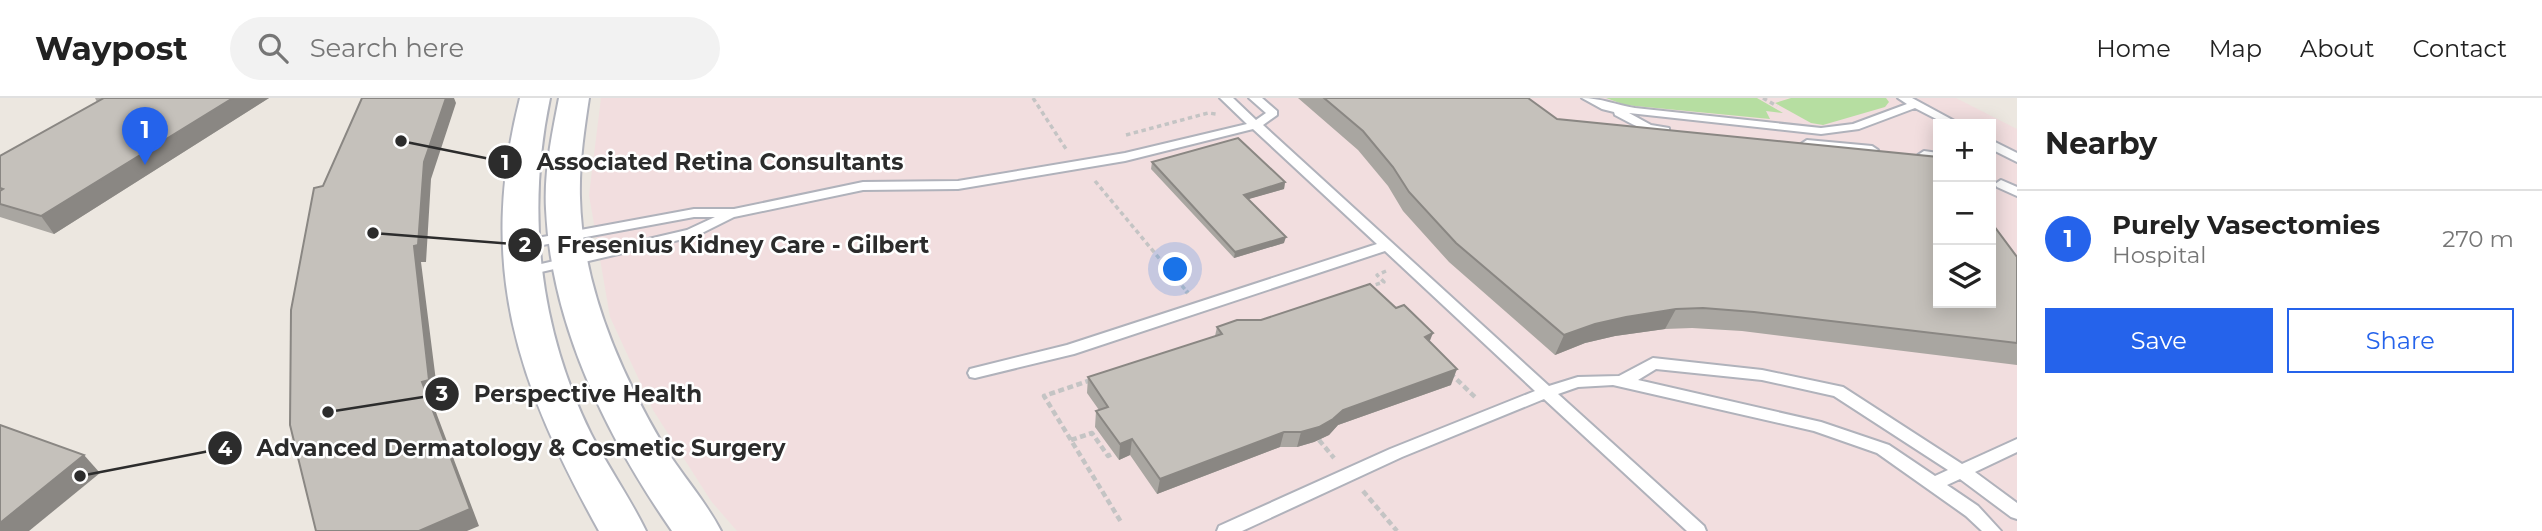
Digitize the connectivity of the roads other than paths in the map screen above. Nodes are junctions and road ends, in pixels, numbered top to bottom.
1 (535, 98) edge
2 (574, 98) edge
3 (1226, 98) edge
4 (1255, 98) edge
5 (1588, 98) edge
6 (1905, 98) edge
7 (1916, 104) junction
8 (1606, 107) junction
9 (1944, 119) edge
10 (1256, 125) junction
11 (1681, 132) edge
12 (1789, 142) edge
13 (1996, 147) edge
14 (1872, 150) edge
15 (1924, 155) edge
16 (1933, 156) edge
17 (2017, 158) edge
18 (2001, 184) dead end
19 (2017, 192) edge
20 (734, 213) junction
21 (1388, 245) junction
22 (568, 249) junction
23 (522, 259) junction
24 (975, 373) dead end
25 (1622, 381) junction
26 (1547, 392) junction
27 (2017, 445) edge
28 (1963, 472) junction
29 (1934, 484) junction
30 (2017, 512) edge
31 (623, 531) edge
32 (698, 531) edge
33 (1225, 531) edge
34 (1698, 531) edge
35 (1993, 531) edge

1 - 23 main road
2 - 22 main road
3 - 10 lane
4 - 10 lane
5 - 8 lane
6 - 7 lane
7 - 8 lane
7 - 9 lane
8 - 11 lane
10 - 20 lane
10 - 21 lane
12 - 14 lane
13 - 17 lane
15 - 16 lane
18 - 19 lane
20 - 22 lane
20 - 22 lane
21 - 24 lane
21 - 26 lane
22 - 23 lane
22 - 23 lane
22 - 32 main road
23 - 31 main road
25 - 26 lane
25 - 28 lane
25 - 29 lane
26 - 33 lane
26 - 34 lane
27 - 28 lane
28 - 29 lane
28 - 30 lane
29 - 35 lane

